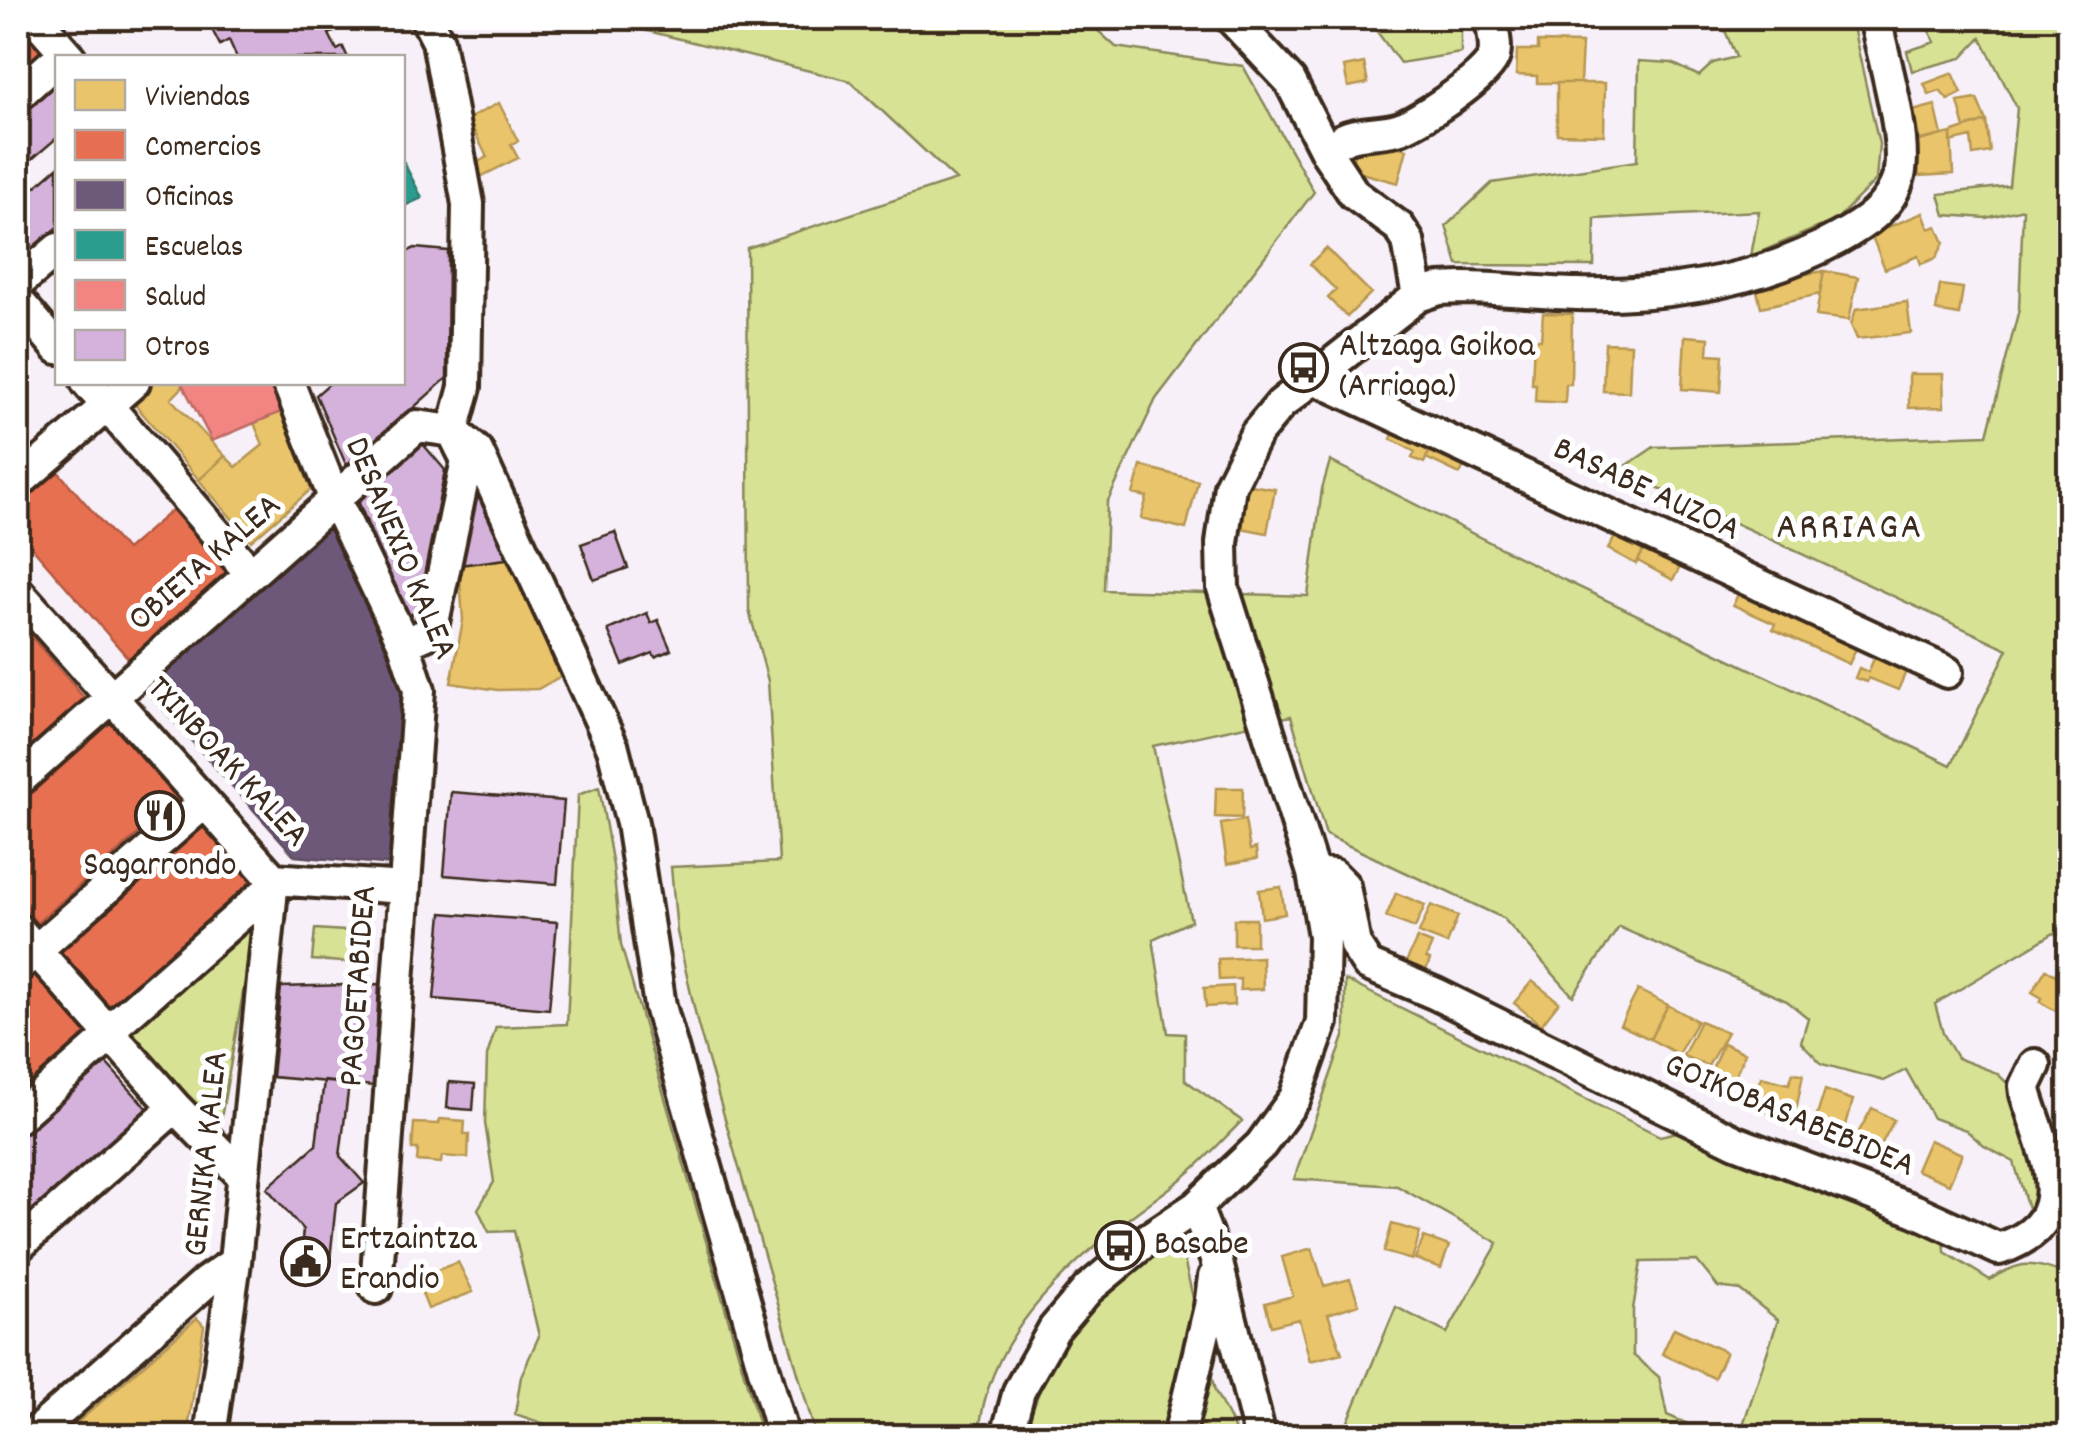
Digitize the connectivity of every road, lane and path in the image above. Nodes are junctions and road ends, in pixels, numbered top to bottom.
1 (35, 18) edge
2 (426, 18) edge
3 (1231, 18) edge
4 (1491, 18) edge
5 (1875, 18) edge
6 (62, 55) edge
7 (55, 64) edge
8 (18, 94) edge
9 (1327, 153) junction
10 (55, 252) edge
11 (18, 283) edge
12 (1418, 296) junction
13 (18, 301) edge
14 (55, 344) edge
15 (1314, 378) junction
16 (125, 385) edge
17 (289, 385) edge
18 (97, 394) edge
19 (453, 430) junction
20 (18, 483) edge
21 (336, 500) junction
22 (252, 574) junction
23 (18, 592) edge
24 (404, 644) junction
25 (1947, 672) dead end
26 (419, 690) joint
27 (112, 697) junction
28 (18, 780) edge
29 (204, 803) junction
30 (1313, 874) junction
31 (269, 887) junction
32 (404, 888) junction
33 (23, 949) edge
34 (113, 1029) junction
35 (2035, 1065) dead end
36 (175, 1107) junction
37 (18, 1118) edge
38 (242, 1175) junction
39 (1196, 1208) junction
40 (18, 1246) edge
41 (1216, 1260) junction
42 (235, 1262) junction
43 (376, 1288) dead end
44 (32, 1436) edge
45 (210, 1436) edge
46 (783, 1436) edge
47 (1007, 1436) edge
48 (1180, 1436) edge
49 (1260, 1436) edge

1 - 6 street
2 - 19 street
3 - 9 street
4 - 9 street
5 - 12 street
7 - 8 street
9 - 12 street
10 - 11 street
12 - 15 street
13 - 14 street
15 - 25 street, BASABE AUZOA
15 - 30 street
16 - 18 street
17 - 21 street, DESANEXIO KALEA
18 - 20 street
18 - 22 street
19 - 21 street, OBIETA KALEA
19 - 24 street
19 - 46 street
21 - 22 street, OBIETA KALEA
21 - 24 street, DESANEXIO KALEA
22 - 27 street, OBIETA KALEA
23 - 27 street, TXINBOAK KALEA
24 - 26 street, DESANEXIO KALEA
26 - 32 street, PAGOETABIDEA
27 - 28 street, OBIETA KALEA
27 - 29 street, TXINBOAK KALEA
29 - 31 street, TXINBOAK KALEA
29 - 33 street
30 - 35 street, GOIKOBASABEBIDEA
30 - 39 street
31 - 32 street, TXINBOAK KALEA
31 - 34 street
31 - 38 street, GERNIKA KALEA
32 - 43 street, PAGOETABIDEA
33 - 34 street
34 - 36 street
34 - 37 street
36 - 38 street
36 - 40 street
38 - 42 street, GERNIKA KALEA
39 - 41 street
39 - 47 street
41 - 48 street
41 - 49 street
42 - 44 street
42 - 45 street, GERNIKA KALEA

